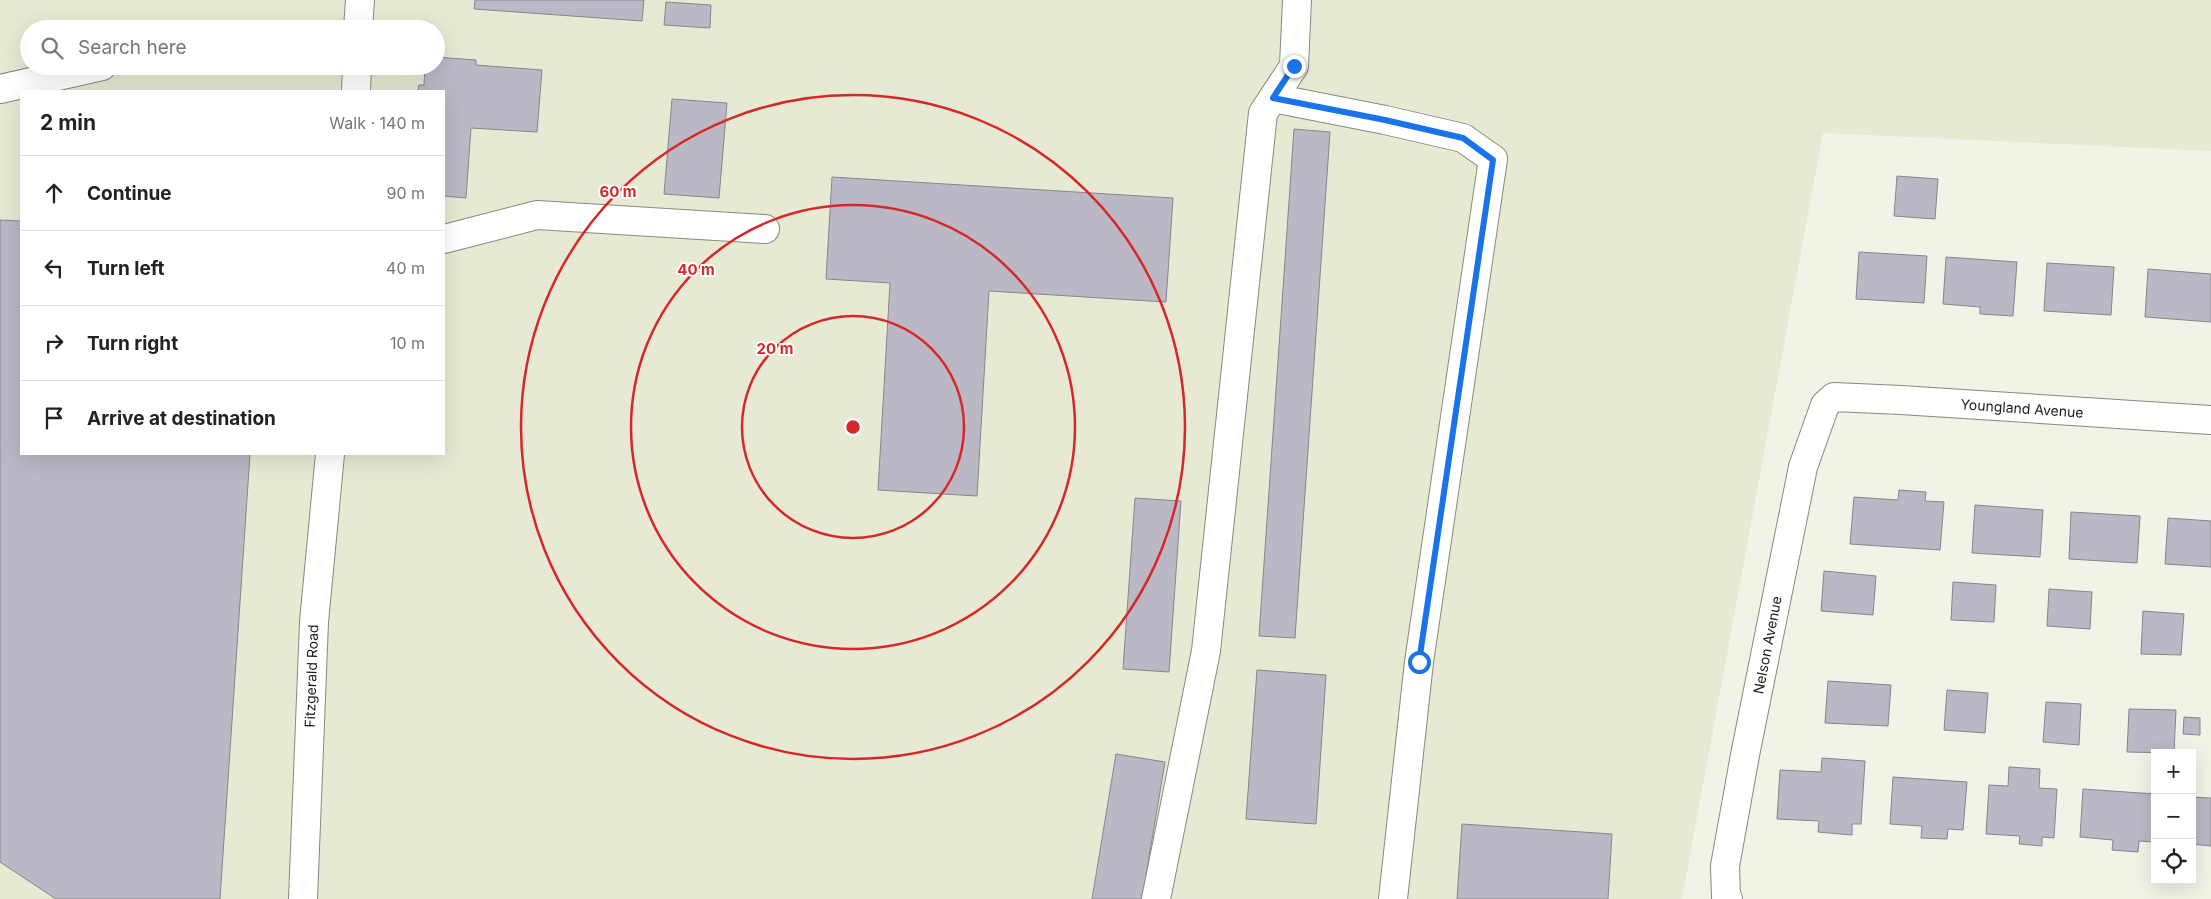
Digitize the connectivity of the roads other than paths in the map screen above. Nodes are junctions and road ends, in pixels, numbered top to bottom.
1 (360, 0) edge
2 (1297, 0) edge
3 (359, 20) edge
4 (62, 75) edge
5 (357, 75) edge
6 (0, 89) edge
7 (356, 90) edge
8 (1273, 98) junction
9 (765, 229) dead end
10 (445, 239) edge
11 (1834, 397) joint
12 (2211, 420) edge
13 (330, 455) edge
14 (303, 899) edge
15 (1156, 899) edge
16 (1393, 899) edge
17 (1728, 899) edge

1 - 3 street
2 - 8 street
4 - 6 street
5 - 7 street
8 - 15 street
8 - 16 street
9 - 10 street
11 - 12 street, Youngland Avenue
11 - 17 street, Nelson Avenue
13 - 14 street, Fitzgerald Road

